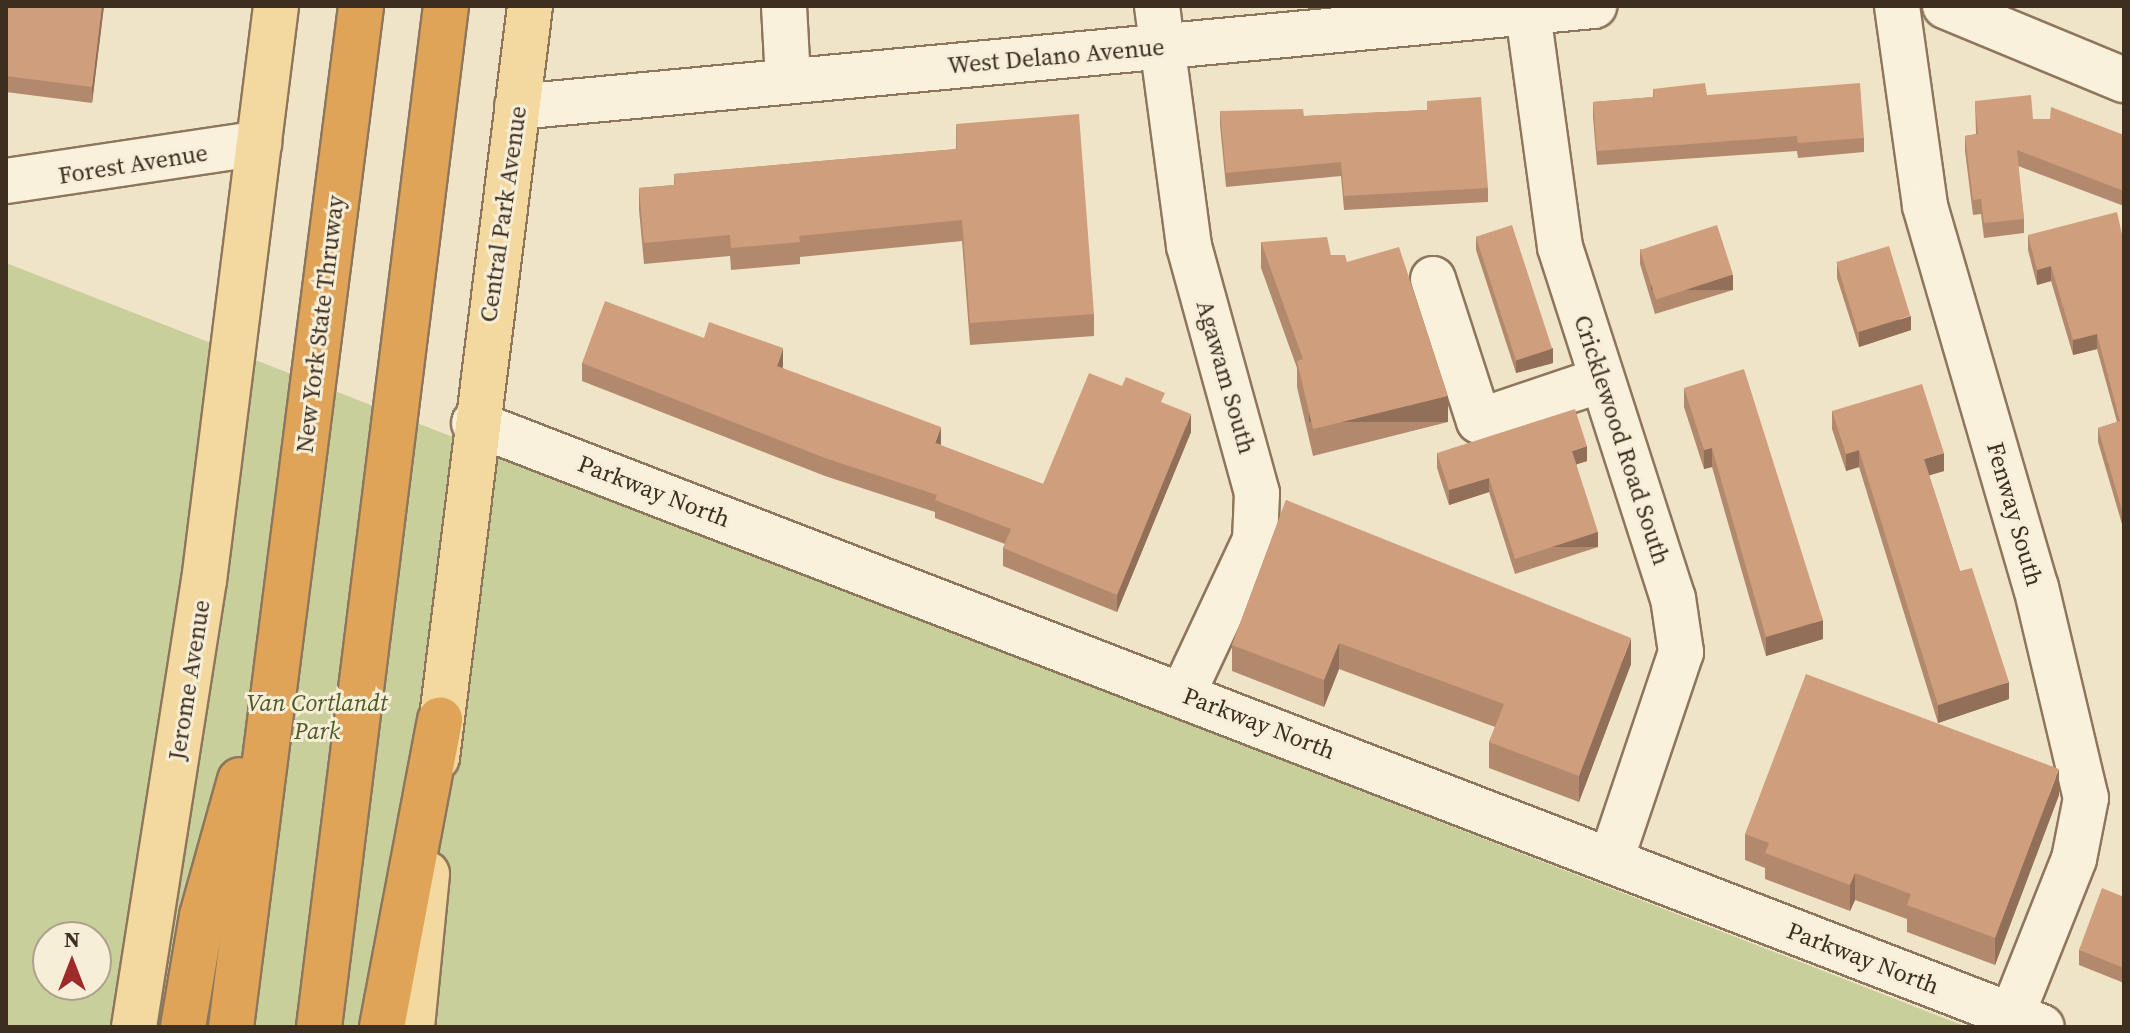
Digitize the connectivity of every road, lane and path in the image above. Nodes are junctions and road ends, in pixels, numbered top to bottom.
1 (276, 6) edge
2 (361, 6) edge
3 (446, 6) edge
4 (530, 6) edge
5 (784, 6) edge
6 (1594, 6) edge
7 (1897, 6) edge
8 (1945, 6) edge
9 (1527, 9) edge
10 (1160, 26) edge
11 (2124, 80) edge
12 (788, 81) junction
13 (517, 107) junction
14 (259, 143) junction
15 (6, 181) edge
16 (1433, 279) dead end
17 (1601, 380) junction
18 (474, 423) junction
19 (279, 643) junction
20 (1183, 694) junction
21 (440, 719) junction
22 (1611, 860) junction
23 (2027, 1021) edge
24 (134, 1027) edge
25 (183, 1027) edge
26 (231, 1027) edge
27 (319, 1027) edge
28 (382, 1027) edge
29 (412, 1027) edge

1 - 14 main road
2 - 19 highway, New York State Thruway
3 - 27 highway
4 - 13 main road, Central Park Avenue
5 - 12 street
6 - 9 street, West Delano Avenue
7 - 23 street, Fenway South
8 - 11 street
9 - 10 street, West Delano Avenue
9 - 17 street, Cricklewood Road South
10 - 12 street, West Delano Avenue
10 - 20 street, Agawam South
12 - 13 street, West Delano Avenue
13 - 18 main road, Central Park Avenue
14 - 15 street, Forest Avenue
14 - 24 main road, Jerome Avenue
16 - 17 street
17 - 22 street, Cricklewood Road South
18 - 20 street, Parkway North
18 - 21 main road
19 - 25 highway
19 - 26 highway
20 - 22 street, Parkway North
21 - 28 highway
21 - 29 main road
22 - 23 street, Parkway North

